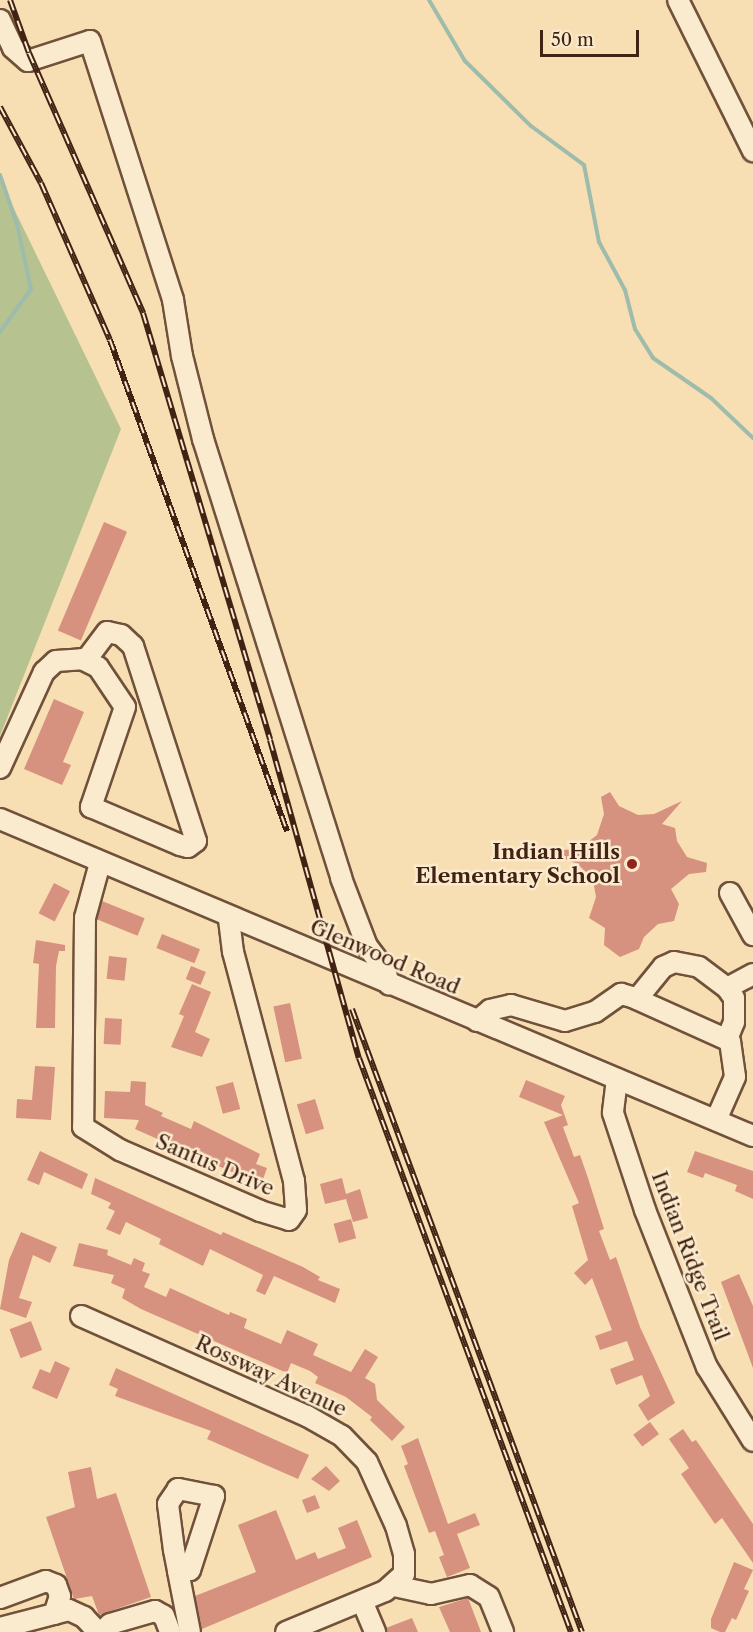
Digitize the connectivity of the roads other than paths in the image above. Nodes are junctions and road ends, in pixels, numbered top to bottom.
1 (678, 0) edge
2 (0, 20) edge
3 (753, 151) edge
4 (86, 660) junction
5 (150, 697) junction
6 (123, 704) junction
7 (0, 768) edge
8 (0, 819) edge
9 (100, 863) junction
10 (730, 893) dead end
11 (229, 918) junction
12 (753, 935) edge
13 (753, 974) edge
14 (389, 984) junction
15 (727, 988) junction
16 (637, 999) junction
17 (477, 1021) junction
18 (727, 1039) junction
19 (617, 1078) junction
20 (716, 1120) junction
21 (753, 1136) edge
22 (81, 1316) dead end
23 (753, 1441) edge
24 (178, 1571) dead end
25 (394, 1586) junction
26 (0, 1598) edge
27 (362, 1601) junction
28 (54, 1614) junction
29 (131, 1625) edge
30 (0, 1628) edge
31 (100, 1632) edge
32 (170, 1632) edge
33 (190, 1632) edge
34 (286, 1632) edge
35 (375, 1632) edge
36 (503, 1632) edge

1 - 3 street
2 - 14 street
4 - 5 street
4 - 6 street
4 - 7 street
5 - 6 street
5 - 6 street
8 - 9 street, Glenwood Road
9 - 11 street, Glenwood Road
9 - 11 street, Santus Drive
10 - 12 street
11 - 14 street, Glenwood Road
13 - 15 street
14 - 17 street, Glenwood Road
15 - 16 street
15 - 18 street
16 - 17 street
16 - 18 street
17 - 19 street, Glenwood Road
18 - 20 street
19 - 20 street, Glenwood Road
19 - 23 street, Indian Ridge Trail
20 - 21 street, Glenwood Road
22 - 25 street, Rossway Avenue
24 - 33 street
25 - 27 street
25 - 36 street
26 - 28 street
27 - 34 street
27 - 35 street
28 - 30 street
28 - 31 street
29 - 31 street
29 - 32 street

